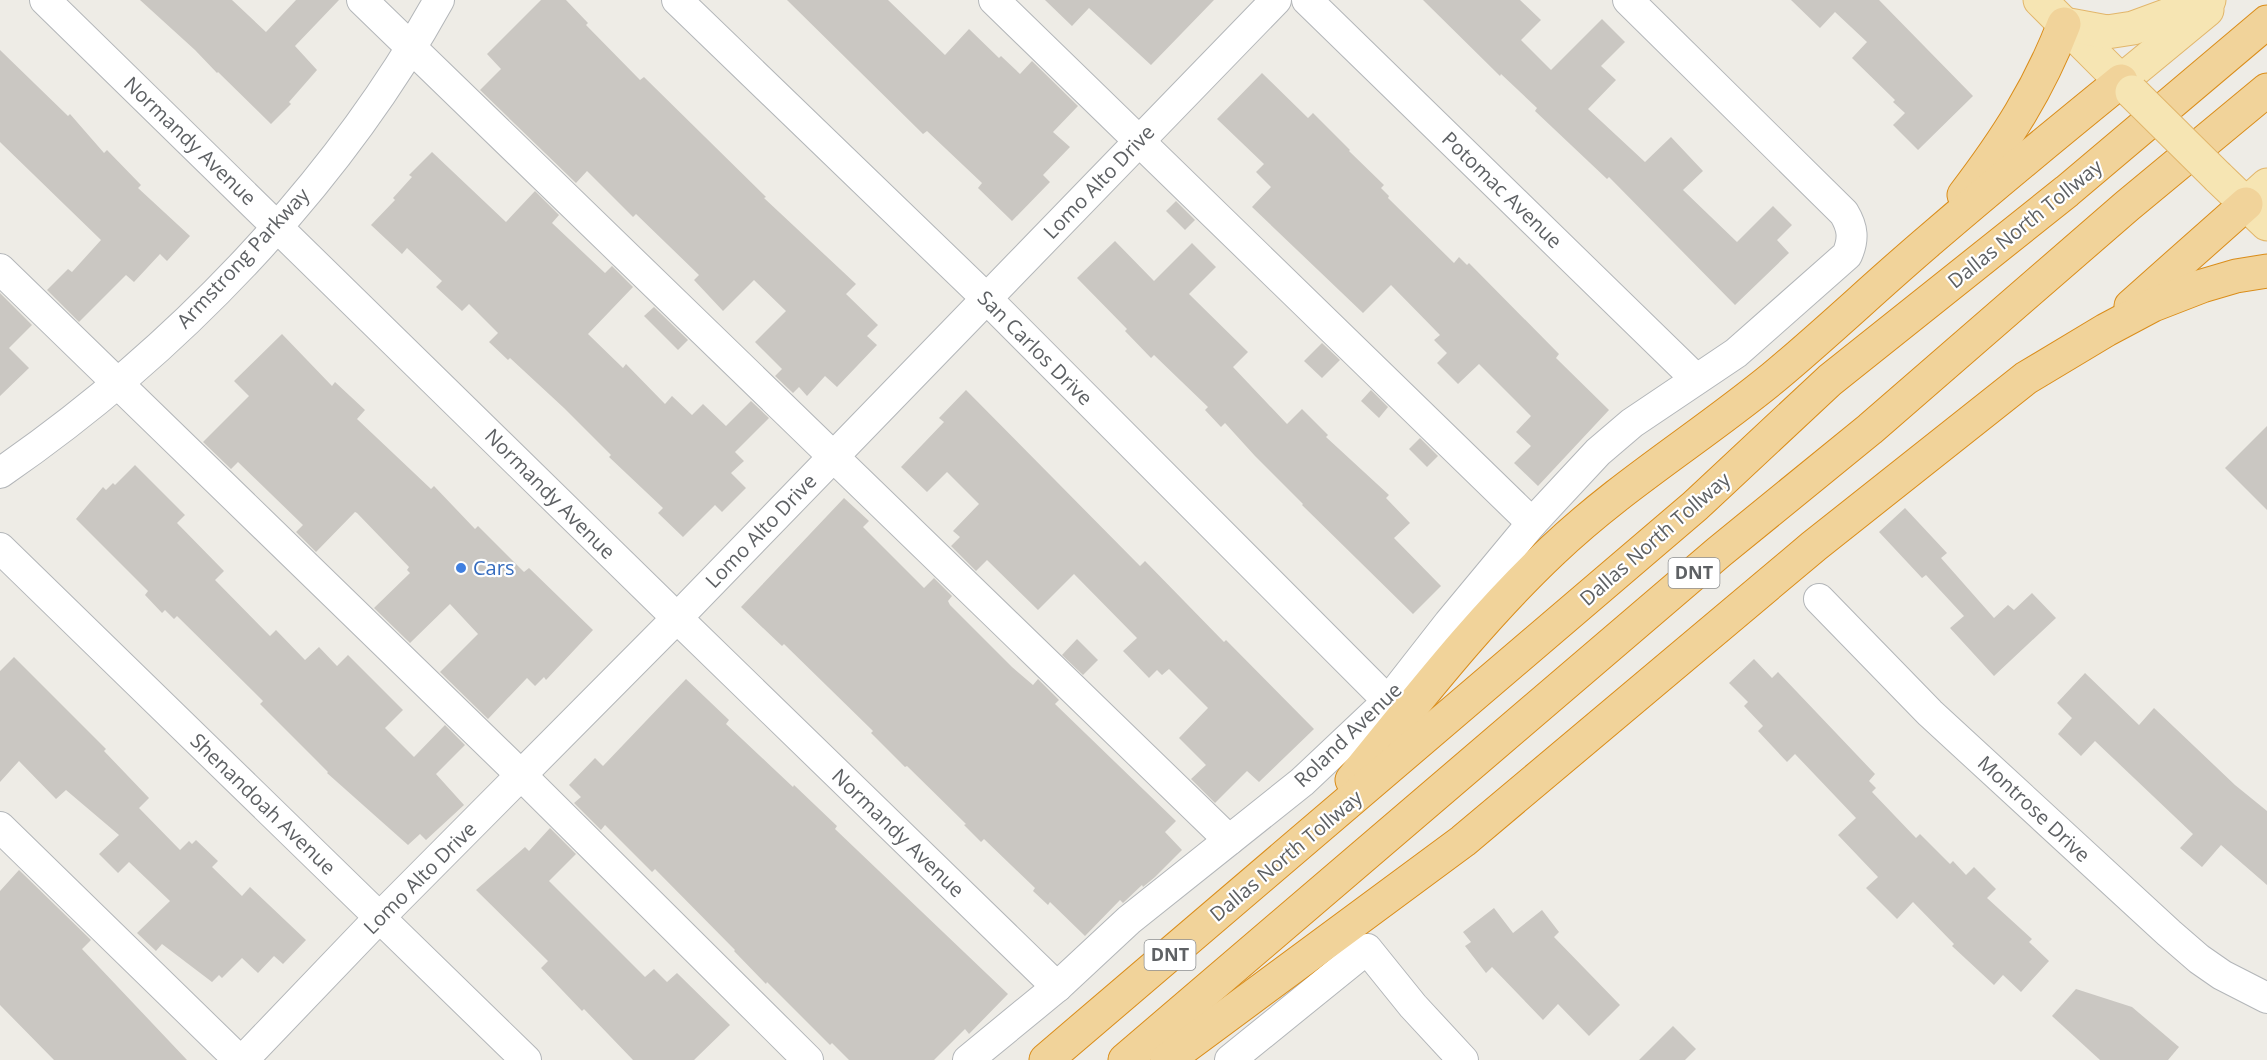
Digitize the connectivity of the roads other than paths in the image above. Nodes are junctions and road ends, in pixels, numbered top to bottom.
1 (45, 0) edge
2 (362, 0) edge
3 (439, 0) edge
4 (677, 0) edge
5 (994, 0) edge
6 (1276, 0) edge
7 (1307, 0) edge
8 (1628, 0) edge
9 (2040, 0) edge
10 (2209, 0) edge
11 (2219, 0) edge
12 (2267, 22) edge
13 (2064, 24) junction
14 (412, 49) junction
15 (2126, 87) junction
16 (2267, 90) edge
17 (1139, 140) junction
18 (2260, 205) edge
19 (278, 226) junction
20 (1931, 239) junction
21 (0, 269) edge
22 (2267, 271) edge
23 (986, 298) junction
24 (2106, 330) junction
25 (1696, 379) junction
26 (118, 384) junction
27 (833, 458) junction
28 (0, 473) edge
29 (1532, 523) junction
30 (0, 548) edge
31 (1819, 599) dead end
32 (676, 618) junction
33 (1388, 701) junction
34 (522, 776) junction
35 (0, 827) edge
36 (1229, 840) junction
37 (1293, 850) junction
38 (379, 918) junction
39 (1057, 987) junction
40 (2267, 998) edge
41 (241, 1060) edge
42 (526, 1060) edge
43 (808, 1060) edge
44 (968, 1060) edge
45 (1046, 1060) edge
46 (1125, 1060) edge
47 (1167, 1060) edge
48 (1230, 1060) edge
49 (1463, 1060) edge

1 - 19 street, Normandy Avenue
2 - 14 street
3 - 14 street, Armstrong Parkway
4 - 23 street, San Carlos Drive
5 - 17 street
6 - 17 street, Lomo Alto Drive
7 - 25 street, Potomac Avenue
8 - 25 street, Roland Avenue
9 - 13 main road
10 - 13 main road
11 - 15 main road
12 - 37 highway, Dallas North Tollway / DNT
13 - 15 main road
13 - 20 highway
14 - 19 street, Armstrong Parkway
14 - 27 street
15 - 18 main road, bridge
15 - 20 highway
16 - 46 highway, DNT
17 - 23 street, Lomo Alto Drive
17 - 29 street
18 - 24 highway
19 - 26 street, Armstrong Parkway
19 - 32 street, Normandy Avenue
20 - 37 highway
21 - 26 street
22 - 24 highway
23 - 27 street, Lomo Alto Drive
23 - 33 street, San Carlos Drive
24 - 47 highway
25 - 29 street, Roland Avenue
26 - 28 street, Armstrong Parkway
26 - 34 street
27 - 32 street, Lomo Alto Drive
27 - 36 street
29 - 33 street, Roland Avenue
30 - 38 street, Shenandoah Avenue
31 - 40 street, Montrose Drive
32 - 34 street, Lomo Alto Drive
32 - 39 street, Normandy Avenue
33 - 36 street, Roland Avenue
34 - 38 street, Lomo Alto Drive
34 - 43 street
35 - 41 street
36 - 39 street, Roland Avenue
37 - 45 highway, Dallas North Tollway / DNT
38 - 41 street, Lomo Alto Drive
38 - 42 street, Shenandoah Avenue
39 - 44 street, Roland Avenue
48 - 49 street

